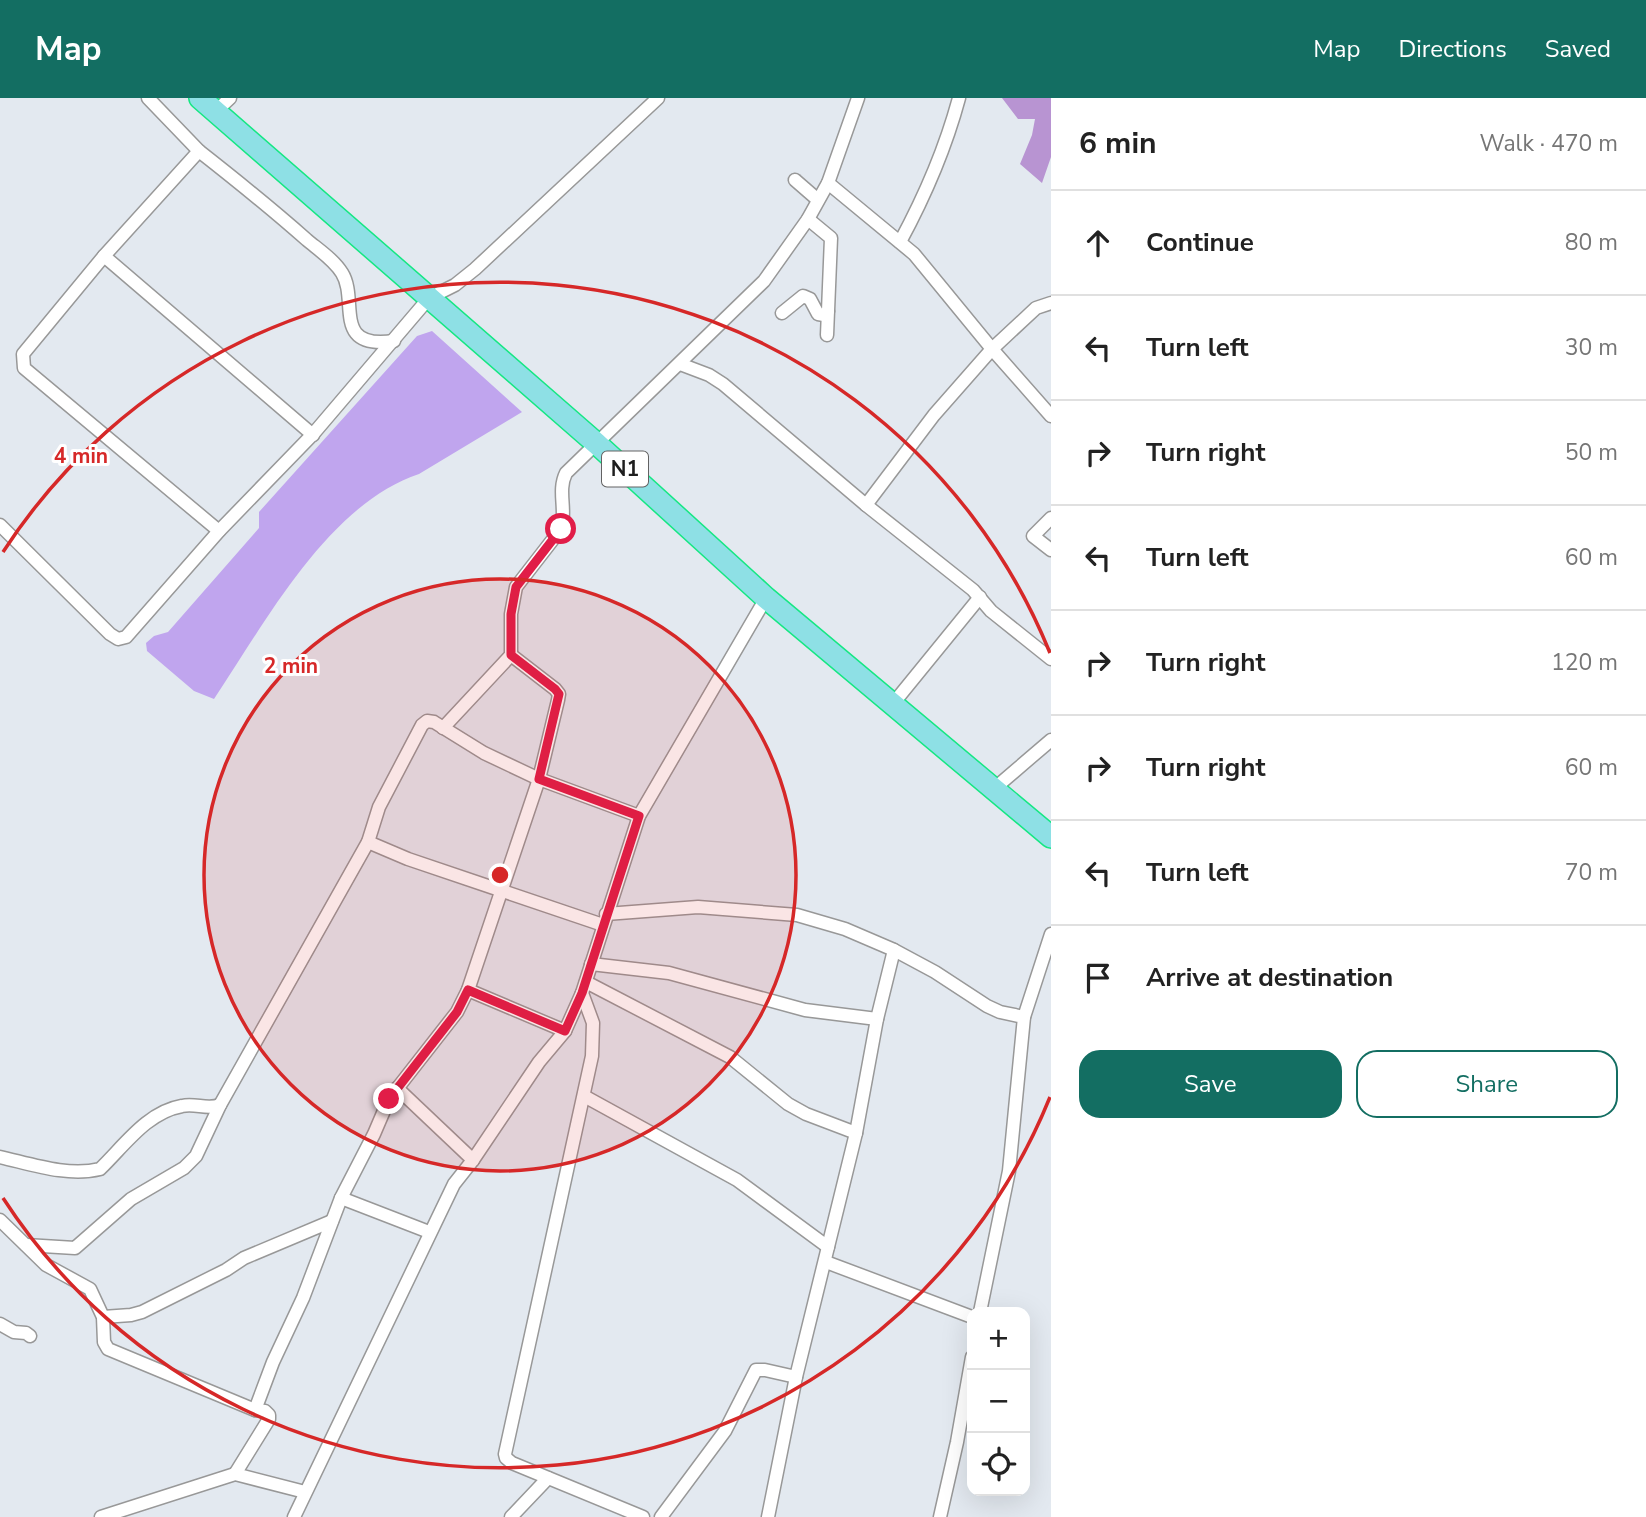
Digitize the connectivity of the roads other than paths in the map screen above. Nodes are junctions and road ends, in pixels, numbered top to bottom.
1 (148, 98) edge
2 (658, 98) edge
3 (858, 98) edge
4 (959, 98) edge
5 (215, 103) edge
6 (199, 151) junction
7 (795, 180) dead end
8 (828, 183) junction
9 (818, 200) junction
10 (808, 219) junction
11 (900, 242) junction
12 (104, 256) junction
13 (429, 298) junction
14 (1051, 303) edge
15 (828, 311) junction
16 (782, 313) dead end
17 (827, 335) dead end
18 (394, 341) junction
19 (992, 349) junction
20 (680, 364) junction
21 (1051, 416) edge
22 (313, 435) junction
23 (597, 444) junction
24 (866, 505) junction
25 (1051, 518) edge
26 (0, 525) edge
27 (219, 531) junction
28 (1051, 550) edge
29 (980, 597) junction
30 (766, 598) junction
31 (511, 655) junction
32 (1051, 659) edge
33 (892, 705) junction
34 (443, 728) junction
35 (1051, 740) edge
36 (539, 779) junction
37 (995, 788) junction
38 (639, 816) junction
39 (1051, 837) edge
40 (368, 842) junction
41 (501, 892) junction
42 (605, 919) junction
43 (1051, 934) edge
44 (894, 950) junction
45 (591, 964) junction
46 (584, 988) junction
47 (468, 990) junction
48 (1024, 1017) junction
49 (877, 1019) junction
50 (565, 1031) junction
51 (397, 1088) junction
52 (584, 1096) junction
53 (220, 1105) junction
54 (856, 1133) junction
55 (0, 1157) edge
56 (473, 1160) junction
57 (341, 1198) junction
58 (0, 1220) edge
59 (332, 1221) junction
60 (429, 1232) junction
61 (26, 1245) junction
62 (828, 1247) junction
63 (826, 1262) junction
64 (981, 1307) edge
65 (967, 1315) edge
66 (103, 1317) junction
67 (0, 1324) edge
68 (30, 1336) dead end
69 (969, 1370) edge
70 (796, 1377) junction
71 (255, 1410) junction
72 (235, 1474) junction
73 (548, 1478) junction
74 (306, 1492) junction
75 (300, 1514) edge
76 (101, 1517) edge
77 (511, 1517) edge
78 (643, 1517) edge
79 (662, 1517) edge
80 (768, 1517) edge
81 (940, 1517) edge

1 - 6 street
2 - 13 street
3 - 8 street
4 - 11 street
5 - 13 highway, N1
6 - 12 street
6 - 18 street
7 - 9 street
8 - 9 street
8 - 11 street
9 - 10 street
10 - 15 street
10 - 20 street
11 - 19 street
12 - 22 street
12 - 27 street
13 - 18 street
13 - 23 highway, N1
14 - 19 street
15 - 16 street
15 - 17 street
18 - 22 street
19 - 21 street
19 - 24 street
20 - 23 street
20 - 24 street
22 - 27 street
23 - 30 highway, N1
23 - 31 street
24 - 29 street
25 - 28 street
26 - 27 street
29 - 32 street
29 - 33 street
30 - 33 highway, N1
30 - 38 street
31 - 34 street
31 - 36 street
33 - 37 highway, N1
34 - 36 street
34 - 40 street
35 - 37 street
36 - 38 street
36 - 41 street
37 - 39 highway, N1
38 - 42 street
40 - 41 street
40 - 53 street
41 - 42 street
41 - 47 street
42 - 44 street
42 - 45 street
43 - 48 street
44 - 48 street
44 - 49 street
45 - 46 street
45 - 49 street
46 - 50 street
46 - 52 street
46 - 54 street
47 - 50 street
47 - 51 street
48 - 64 street
49 - 54 street
50 - 56 street
51 - 56 street
51 - 57 street
52 - 62 street
52 - 73 street
53 - 55 street
53 - 61 street
54 - 62 street
56 - 60 street
57 - 59 street
57 - 60 street
58 - 61 street
59 - 66 street
59 - 71 street
60 - 74 street
61 - 66 street
62 - 63 street
63 - 65 street
63 - 70 street
66 - 71 street
67 - 68 street
69 - 81 street
70 - 79 street
70 - 80 street
71 - 72 street
72 - 74 street
72 - 76 street
73 - 77 street
73 - 78 street
74 - 75 street

